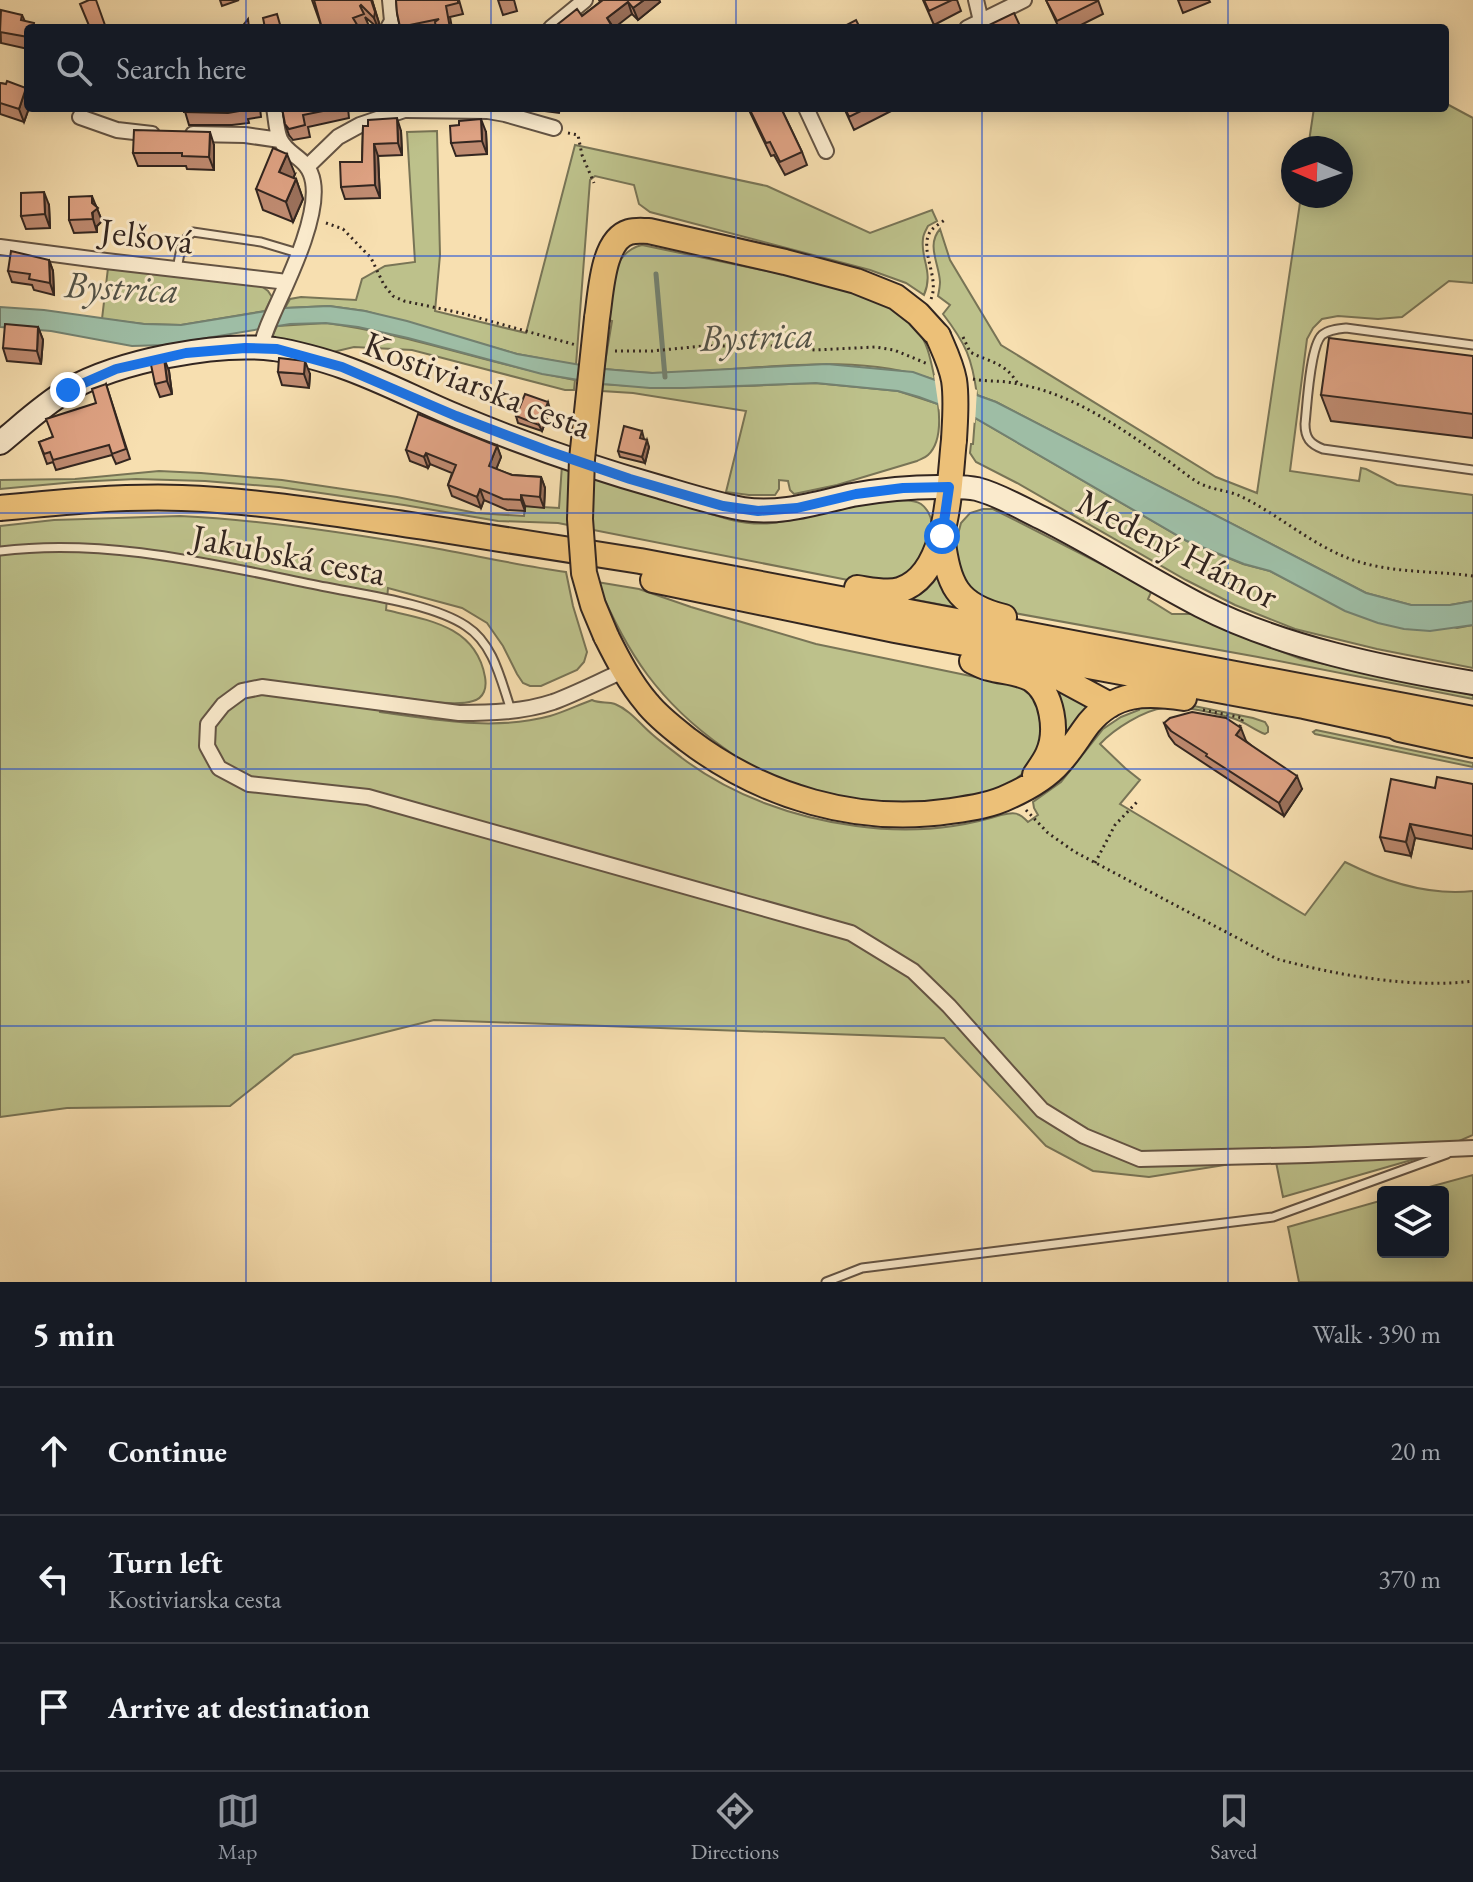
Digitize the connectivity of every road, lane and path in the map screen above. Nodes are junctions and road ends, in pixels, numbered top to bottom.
1 (390, 0) edge
2 (585, 0) edge
3 (976, 0) edge
4 (1024, 0) edge
5 (981, 21) junction
6 (390, 24) edge
7 (556, 24) edge
8 (975, 24) edge
9 (275, 112) edge
10 (400, 112) edge
11 (494, 112) edge
12 (808, 112) edge
13 (80, 117) dead end
14 (554, 128) dead end
15 (578, 135) dead end
16 (280, 140) junction
17 (826, 151) dead end
18 (308, 166) junction
19 (594, 183) dead end
20 (311, 218) junction
21 (946, 219) dead end
22 (0, 247) edge
23 (298, 253) junction
24 (177, 269) junction
25 (287, 282) junction
26 (918, 314) junction
27 (950, 336) junction
28 (262, 342) junction
29 (1473, 345) edge
30 (582, 346) dead end
31 (603, 350) dead end
32 (920, 361) dead end
33 (0, 443) edge
34 (1473, 470) edge
35 (949, 487) junction
36 (0, 508) edge
37 (420, 527) junction
38 (942, 536) junction
39 (0, 551) edge
40 (1473, 576) edge
41 (799, 591) junction
42 (895, 630) junction
43 (1050, 638) junction
44 (972, 661) junction
45 (623, 671) junction
46 (1473, 683) edge
47 (1110, 705) junction
48 (1304, 706) junction
49 (511, 710) junction
50 (1473, 719) edge
51 (1400, 727) joint
52 (1473, 743) edge
53 (1021, 790) junction
54 (1137, 802) dead end
55 (1095, 863) junction
56 (1473, 981) edge
57 (1468, 1148) edge
58 (826, 1282) edge

1 - 6 street
2 - 7 street
3 - 5 street
4 - 5 street
5 - 8 street
9 - 16 street
10 - 18 street
11 - 14 street
12 - 17 street
13 - 16 street
15 - 19 path
16 - 18 street
18 - 20 street
20 - 23 street
20 - 30 path
21 - 26 path
22 - 24 street, Jelšová
23 - 24 lane
23 - 25 street
24 - 25 street, Jelšová
25 - 28 street
26 - 27 main road
26 - 45 main road, bridge
27 - 35 main road, bridge
27 - 40 path
28 - 33 street, Kostiviarska cesta
28 - 35 street, Kostiviarska cesta
29 - 34 lane
31 - 32 path
35 - 38 main road
35 - 46 street, Medený Hámor
36 - 37 main road
37 - 41 main road
37 - 42 main road
38 - 41 main road
38 - 43 main road
39 - 49 lane, Jakubská cesta
41 - 43 main road
42 - 44 main road
42 - 48 main road
43 - 50 main road
44 - 47 main road
44 - 53 main road
45 - 49 street
45 - 53 main road
47 - 48 main road
47 - 53 main road
48 - 51 main road
49 - 57 street
51 - 52 highway
53 - 55 path
54 - 55 path
55 - 56 path
57 - 58 lane

